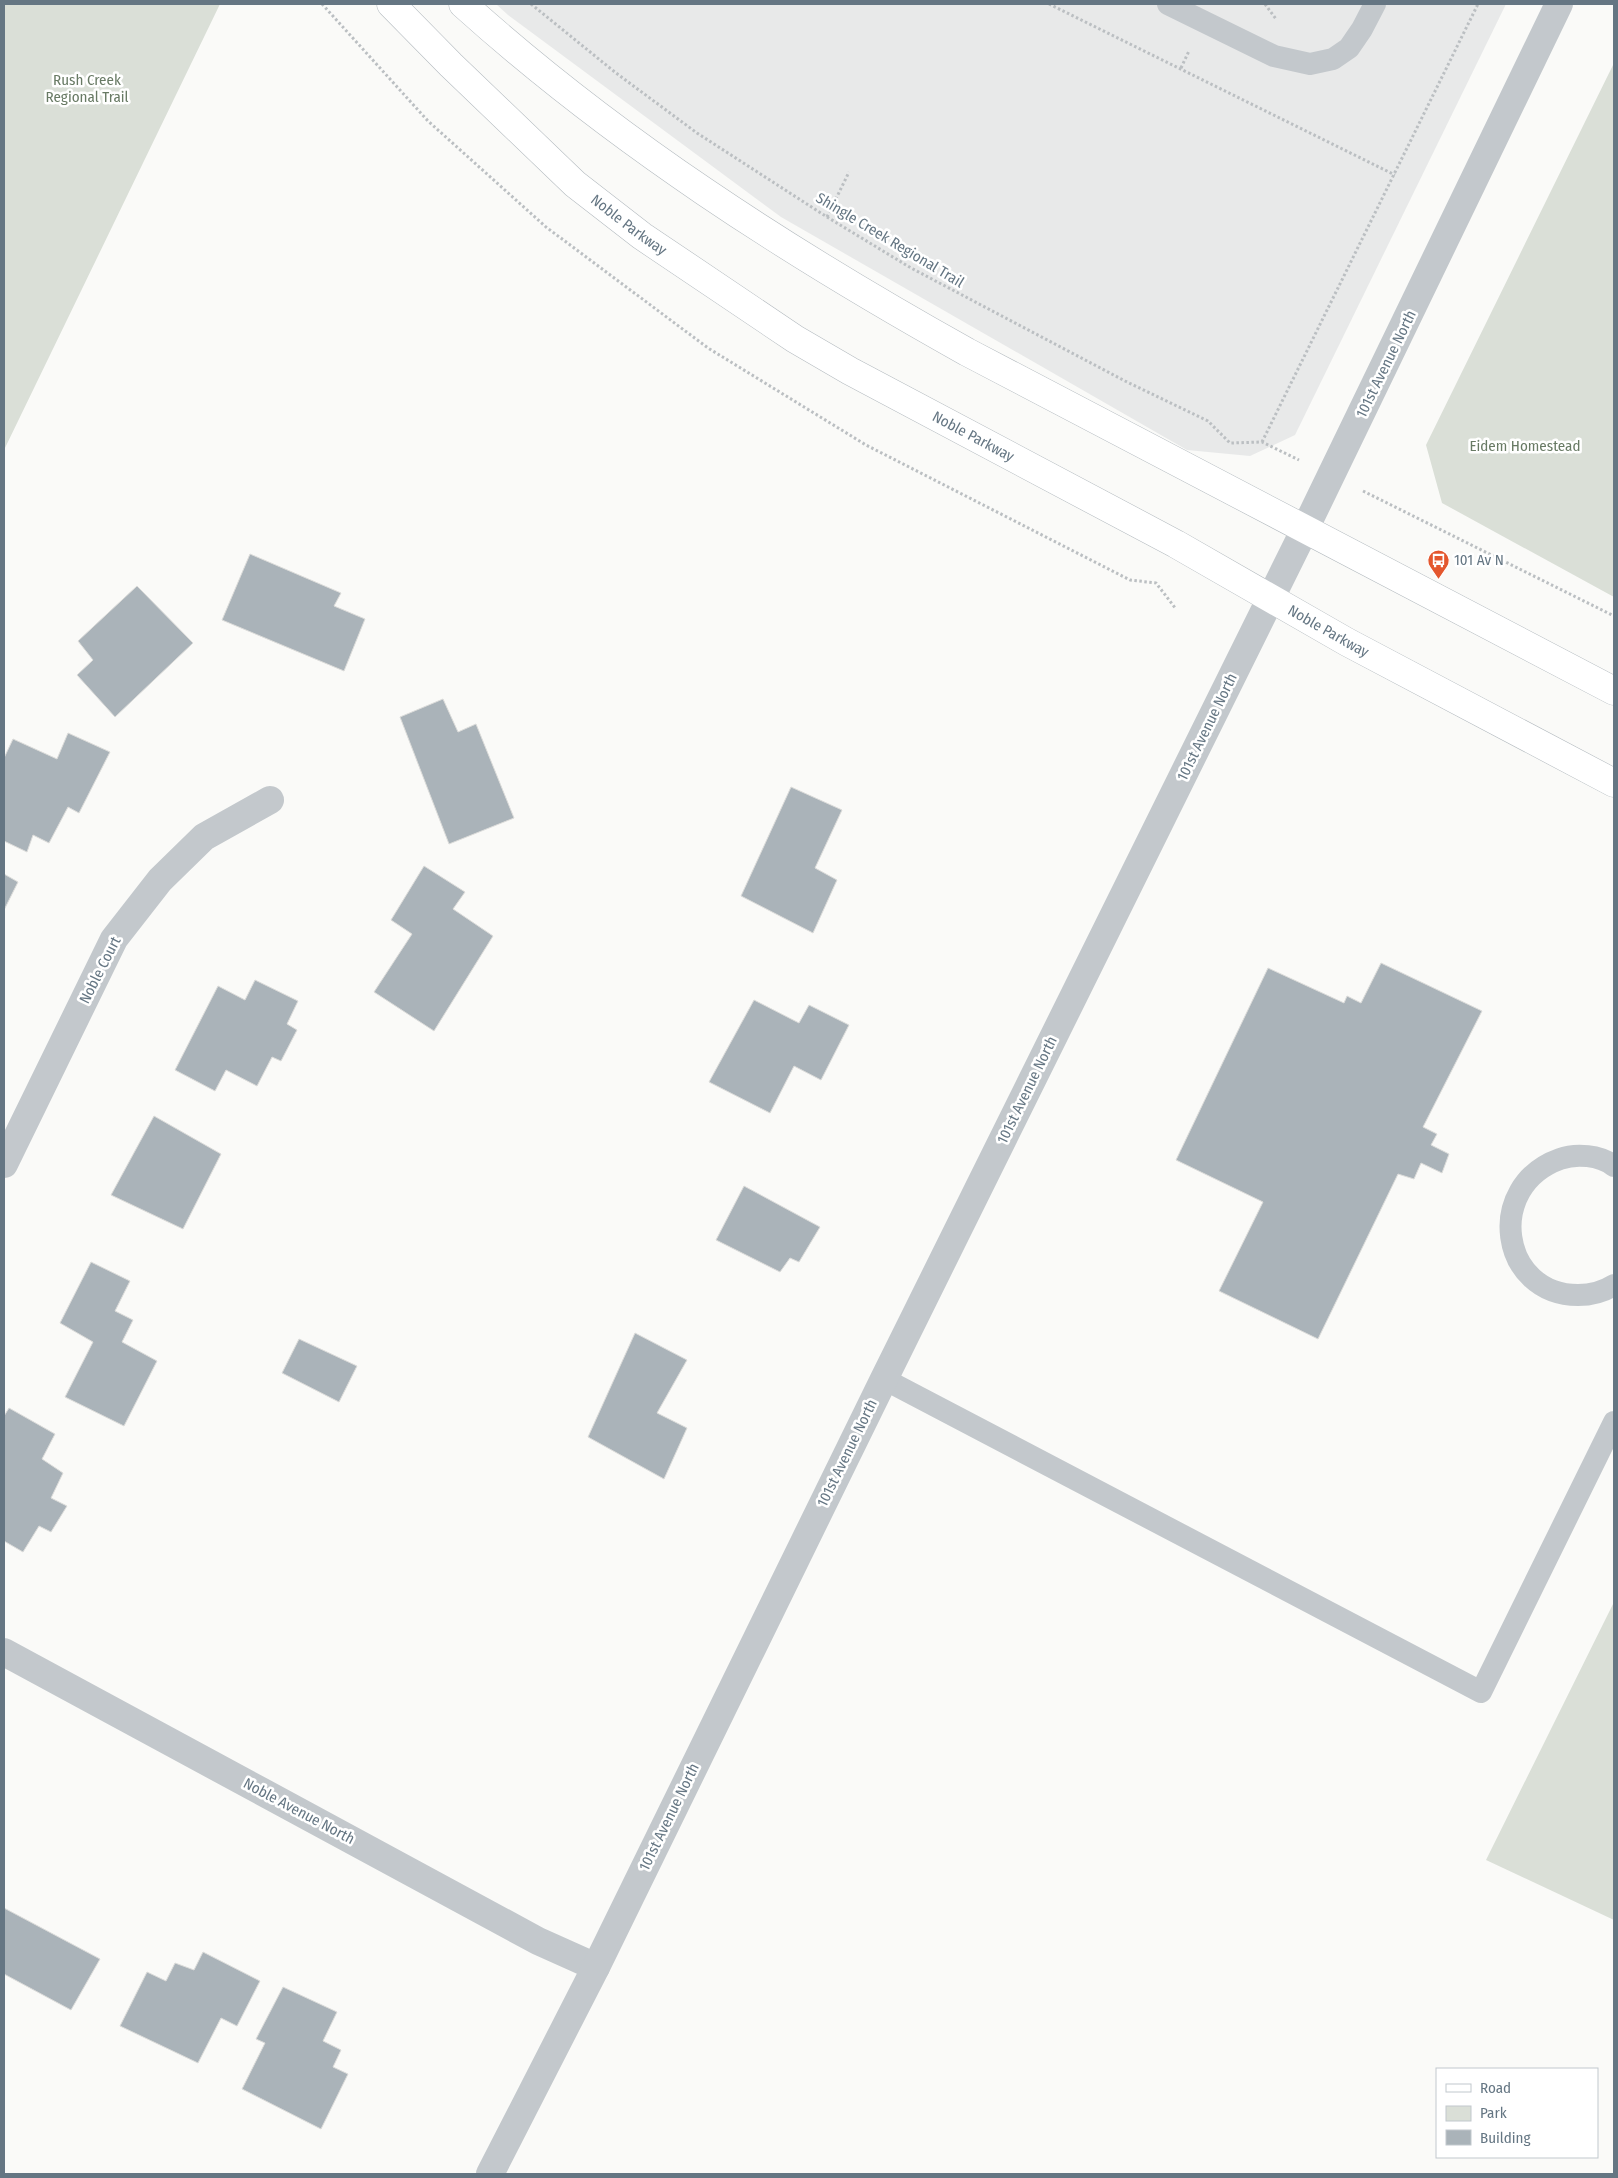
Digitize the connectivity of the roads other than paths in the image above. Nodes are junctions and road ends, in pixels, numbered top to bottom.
1 (391, 4) edge
2 (463, 4) edge
3 (1168, 4) edge
4 (1375, 4) edge
5 (1559, 4) edge
6 (1305, 530) junction
7 (1272, 599) junction
8 (1614, 691) edge
9 (1614, 783) edge
10 (270, 800) dead end
11 (4, 1164) edge
12 (1614, 1166) edge
13 (1614, 1285) edge
14 (884, 1379) junction
15 (1614, 1422) edge
16 (4, 1652) edge
17 (596, 1967) junction
18 (490, 2174) edge

1 - 7 main road, Noble Parkway
2 - 6 main road
3 - 4 lane
5 - 6 street, 101st Avenue North
6 - 7 street, 101st Avenue North
6 - 8 main road
7 - 9 main road, Noble Parkway
7 - 14 street, 101st Avenue North
10 - 11 street, Noble Court
12 - 13 lane
14 - 15 lane
14 - 17 street, 101st Avenue North
16 - 17 street, Noble Avenue North
17 - 18 street, 101st Avenue North

